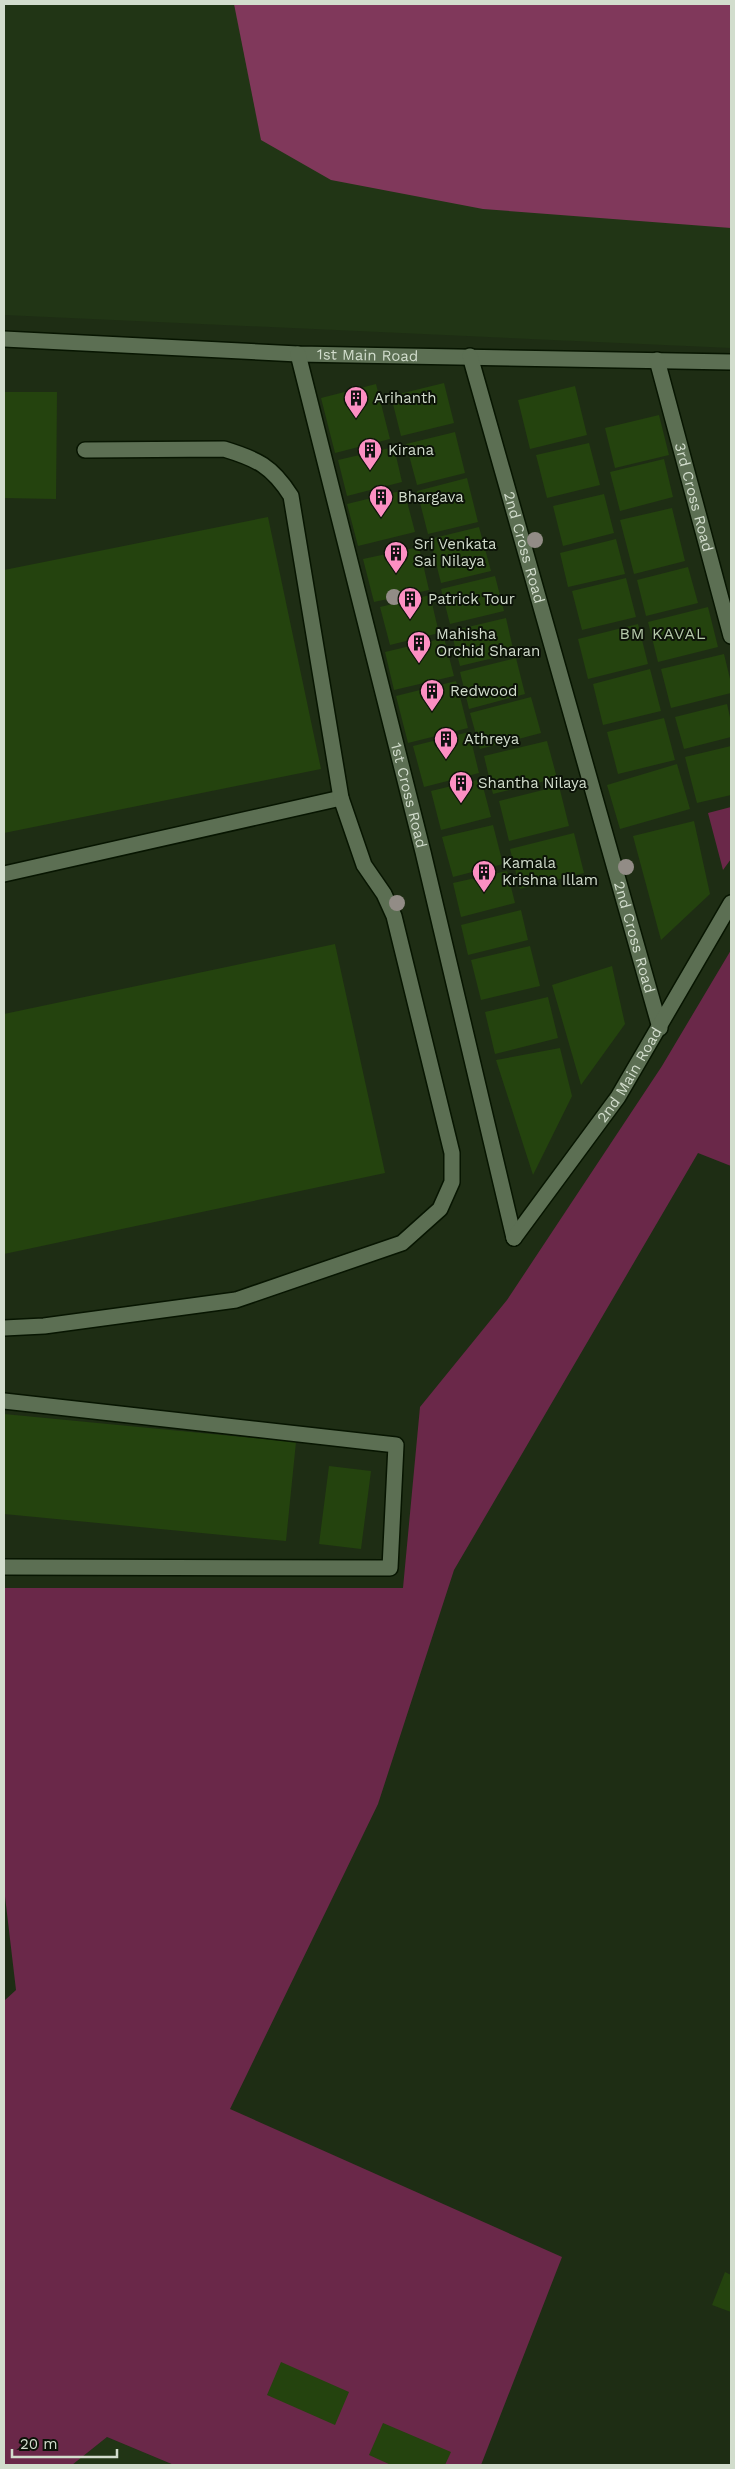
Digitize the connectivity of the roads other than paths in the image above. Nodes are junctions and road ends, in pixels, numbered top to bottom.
1 (4, 339) edge
2 (298, 354) junction
3 (470, 356) junction
4 (657, 360) junction
5 (731, 362) edge
6 (85, 450) dead end
7 (731, 636) edge
8 (341, 798) junction
9 (4, 874) edge
10 (731, 904) edge
11 (660, 1028) junction
12 (514, 1238) joint
13 (4, 1328) edge
14 (4, 1401) edge
15 (4, 1567) edge

1 - 2 street, 1st Main Road
2 - 3 street, 1st Main Road
2 - 12 street, 1st Cross Road
3 - 4 street, 1st Main Road
3 - 11 street, 2nd Cross Road
4 - 5 street, 1st Main Road
4 - 7 street, 3rd Cross Road
6 - 8 street
8 - 9 street
8 - 13 street
10 - 11 street, 2nd Main Road
11 - 12 street, 2nd Main Road
14 - 15 street

